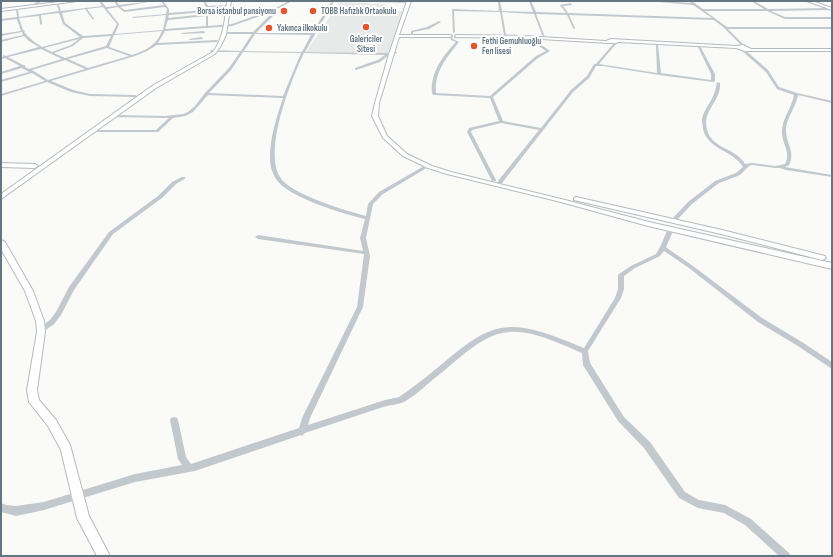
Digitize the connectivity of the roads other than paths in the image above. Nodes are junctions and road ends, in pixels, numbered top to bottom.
1 (42, 1) edge
2 (75, 1) edge
3 (100, 1) edge
4 (116, 1) edge
5 (153, 1) edge
6 (162, 1) edge
7 (204, 1) edge
8 (215, 1) edge
9 (229, 1) edge
10 (291, 1) edge
11 (333, 1) edge
12 (340, 1) edge
13 (383, 1) edge
14 (411, 1) edge
15 (499, 1) edge
16 (530, 1) edge
17 (690, 1) edge
18 (739, 1) edge
19 (752, 1) edge
20 (809, 1) edge
21 (814, 1) edge
22 (62, 2) edge
23 (71, 2) edge
24 (660, 2) dead end
25 (57, 3) junction
26 (84, 3) dead end
27 (226, 3) edge
28 (571, 4) dead end
29 (694, 4) junction
30 (118, 6) junction
31 (166, 6) junction
32 (27, 7) junction
33 (105, 7) junction
34 (199, 7) dead end
35 (216, 7) junction
36 (86, 8) junction
37 (207, 8) junction
38 (17, 9) junction
39 (832, 9) edge
40 (1, 10) edge
41 (74, 10) junction
42 (273, 10) junction
43 (703, 10) junction
44 (768, 10) junction
45 (500, 11) junction
46 (59, 12) junction
47 (535, 12) junction
48 (168, 13) junction
49 (567, 13) junction
50 (40, 14) junction
51 (208, 15) junction
52 (19, 18) junction
53 (133, 18) dead end
54 (819, 18) junction
55 (832, 18) edge
56 (92, 19) dead end
57 (167, 19) junction
58 (714, 19) junction
59 (1, 20) edge
60 (440, 22) dead end
61 (826, 22) dead end
62 (41, 24) dead end
63 (224, 26) junction
64 (207, 27) junction
65 (574, 28) dead end
66 (726, 28) junction
67 (832, 28) edge
68 (1, 30) edge
69 (24, 31) junction
70 (162, 31) junction
71 (204, 32) dead end
72 (191, 33) junction
73 (225, 33) junction
74 (168, 34) dead end
75 (254, 34) junction
76 (313, 34) junction
77 (412, 34) junction
78 (2, 35) edge
79 (25, 35) junction
80 (113, 35) junction
81 (401, 35) junction
82 (453, 35) junction
83 (505, 35) dead end
84 (82, 37) junction
85 (528, 37) junction
86 (544, 37) junction
87 (202, 38) dead end
88 (190, 39) junction
89 (1, 40) edge
90 (165, 40) dead end
91 (217, 41) junction
92 (612, 42) junction
93 (188, 43) junction
94 (156, 44) junction
95 (657, 45) junction
96 (698, 47) junction
97 (741, 47) junction
98 (41, 48) junction
99 (107, 48) junction
100 (832, 49) edge
101 (213, 51) junction
102 (242, 52) junction
103 (52, 53) junction
104 (302, 53) junction
105 (1, 54) edge
106 (392, 54) junction
107 (131, 56) junction
108 (3, 57) edge
109 (66, 59) junction
110 (597, 65) junction
111 (24, 66) junction
112 (356, 68) dead end
113 (89, 69) junction
114 (30, 71) junction
115 (1, 73) edge
116 (659, 74) junction
117 (1, 81) edge
118 (48, 81) junction
119 (718, 83) dead end
120 (796, 94) junction
121 (1, 95) edge
122 (206, 95) junction
123 (135, 96) junction
124 (284, 97) junction
125 (491, 97) junction
126 (832, 102) edge
127 (113, 116) junction
128 (172, 117) junction
129 (501, 122) junction
130 (542, 129) junction
131 (93, 131) junction
132 (1, 165) edge
133 (36, 166) junction
134 (428, 166) junction
135 (745, 167) junction
136 (782, 167) junction
137 (826, 175) junction
138 (832, 176) edge
139 (184, 178) dead end
140 (497, 181) junction
141 (832, 182) edge
142 (1, 191) edge
143 (1, 197) edge
144 (367, 218) junction
145 (666, 218) junction
146 (674, 220) junction
147 (686, 223) junction
148 (660, 227) junction
149 (671, 229) junction
150 (680, 231) junction
151 (258, 238) dead end
152 (1, 242) edge
153 (663, 247) junction
154 (366, 253) junction
155 (832, 261) edge
156 (832, 266) edge
157 (41, 330) junction
158 (585, 352) junction
159 (832, 366) edge
160 (174, 420) dead end
161 (302, 432) junction
162 (190, 468) junction
163 (77, 495) junction
164 (1, 507) edge
165 (104, 556) edge
166 (786, 556) edge

1 - 32 street
2 - 23 main road
3 - 33 street
4 - 30 street
5 - 30 street
6 - 31 street
7 - 37 street
8 - 35 street
9 - 63 main road
10 - 42 street
11 - 76 street
12 - 13 street
13 - 14 street
14 - 81 main road
15 - 45 street
16 - 47 street
17 - 18 street
17 - 29 street
19 - 44 street
20 - 39 main road
21 - 39 main road
22 - 23 main road
22 - 25 main road
23 - 41 street
24 - 29 street
25 - 32 main road
25 - 46 street
26 - 36 street
27 - 35 street
27 - 63 main road
28 - 49 street
29 - 43 street
30 - 31 street
30 - 33 street
31 - 48 street
32 - 38 main road
33 - 36 street
33 - 80 street
34 - 37 street
35 - 37 street
36 - 41 street
36 - 56 street
37 - 48 street
37 - 51 street
38 - 40 main road
38 - 52 street
39 - 44 street
41 - 46 street
42 - 63 street
42 - 75 street
43 - 44 street
43 - 58 street
44 - 54 street
45 - 47 street
45 - 82 street
45 - 83 street
46 - 50 street
46 - 84 street
47 - 49 street
47 - 86 street
48 - 53 street
48 - 57 street
49 - 58 street
49 - 65 street
50 - 52 street
50 - 62 street
51 - 57 street
51 - 64 street
52 - 59 street
52 - 69 street
54 - 55 street
54 - 61 street
57 - 70 street
58 - 66 street
60 - 77 street
63 - 64 street
63 - 73 main road
63 - 91 main road
64 - 70 street
66 - 67 street
66 - 97 street
68 - 78 street
69 - 78 street
69 - 79 street
70 - 80 street
70 - 94 street
71 - 72 street
72 - 74 street
72 - 88 street
73 - 75 street
73 - 101 main road
75 - 76 street
75 - 102 street
76 - 104 street
77 - 81 main road
77 - 82 main road
79 - 89 street
79 - 98 street
80 - 84 street
80 - 99 street
81 - 106 main road
82 - 85 main road
82 - 86 main road
82 - 125 street
84 - 98 street
84 - 103 street
85 - 92 main road
85 - 125 street
86 - 92 main road
87 - 88 street
88 - 90 street
88 - 93 street
91 - 93 street
91 - 101 main road
92 - 95 main road
92 - 97 main road
92 - 110 street
93 - 94 street
94 - 107 street
95 - 96 main road
95 - 116 street
96 - 97 main road
96 - 116 street
97 - 100 main road
97 - 120 street
98 - 103 street
98 - 108 street
99 - 107 street
99 - 109 street
101 - 102 street
101 - 123 main road
101 - 127 main road
102 - 104 street
102 - 122 street
103 - 109 street
104 - 106 street
104 - 124 street
105 - 108 street
106 - 112 street
106 - 134 main road
106 - 140 main road
107 - 113 street
108 - 111 street
109 - 113 street
109 - 114 street
110 - 116 street
110 - 130 street
111 - 114 street
111 - 115 street
113 - 118 street
114 - 117 street
114 - 118 street
118 - 121 street
118 - 123 street
119 - 135 street
120 - 126 street
120 - 136 street
122 - 124 street
122 - 128 street
123 - 133 main road
124 - 144 street
125 - 129 street
127 - 128 street
127 - 131 main road
128 - 131 street
129 - 130 street
129 - 140 street
130 - 140 street
131 - 143 main road
132 - 133 main road
133 - 142 main road
134 - 144 street
134 - 148 main road
135 - 136 street
135 - 146 street
136 - 137 street
137 - 138 street
137 - 141 street
139 - 157 street
140 - 145 main road
144 - 154 street
145 - 146 main road
145 - 148 main road
146 - 147 main road
147 - 150 main road
147 - 155 main road
148 - 149 main road
149 - 150 main road
149 - 153 street
150 - 156 main road
151 - 154 street
152 - 157 main road
153 - 158 street
153 - 159 street
154 - 161 street
157 - 163 main road
158 - 161 street
158 - 166 street
160 - 162 street
161 - 162 street
162 - 163 street
163 - 164 street
163 - 165 main road

